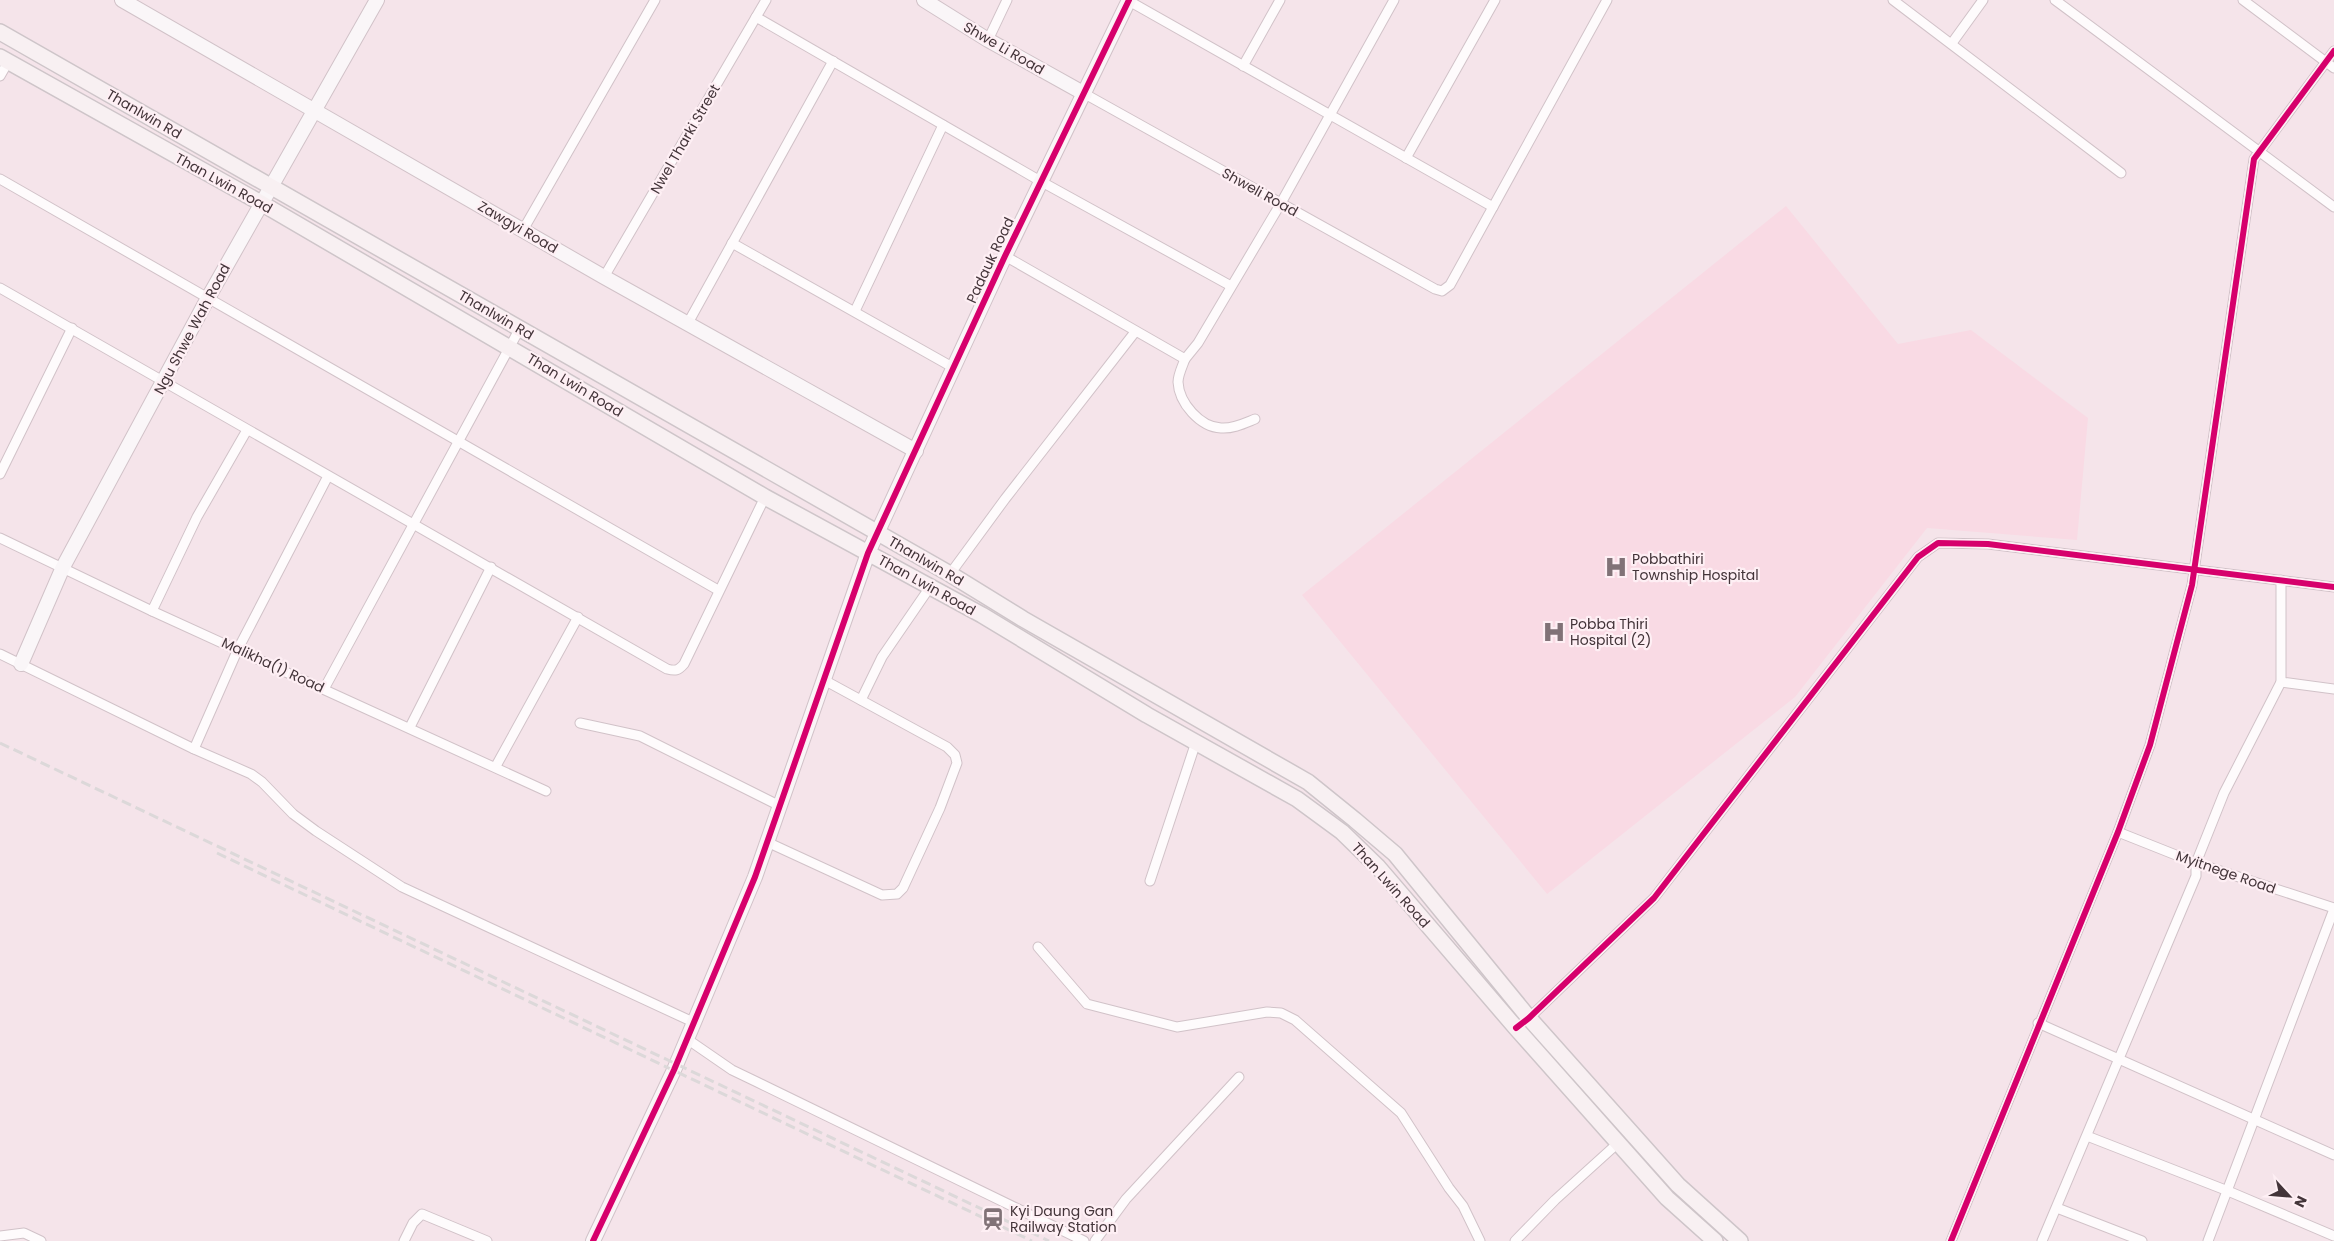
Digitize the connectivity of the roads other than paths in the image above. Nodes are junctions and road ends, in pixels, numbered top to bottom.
1 (122, 0) edge
2 (376, 0) edge
3 (655, 0) edge
4 (766, 0) edge
5 (924, 0) edge
6 (1007, 0) edge
7 (1129, 0) edge
8 (1280, 0) edge
9 (1394, 0) edge
10 (1495, 0) edge
11 (1607, 0) edge
12 (1893, 0) edge
13 (1983, 0) edge
14 (2055, 0) edge
15 (2243, 0) edge
16 (756, 17) junction
17 (0, 32) edge
18 (988, 40) junction
19 (1952, 44) junction
20 (2334, 51) edge
21 (4, 60) edge
22 (833, 61) junction
23 (2326, 62) junction
24 (1243, 66) junction
25 (2334, 68) edge
26 (0, 76) edge
27 (1085, 94) junction
28 (314, 110) junction
29 (1330, 116) junction
30 (943, 125) junction
31 (2260, 151) junction
32 (1406, 158) junction
33 (2121, 173) dead end
34 (0, 179) edge
35 (1042, 182) junction
36 (270, 186) junction
37 (261, 203) junction
38 (1281, 203) junction
39 (2334, 207) edge
40 (1493, 208) junction
41 (523, 230) junction
42 (732, 243) junction
43 (1005, 256) junction
44 (604, 277) junction
45 (1231, 286) junction
46 (0, 288) edge
47 (208, 298) junction
48 (855, 312) junction
49 (688, 323) junction
50 (72, 328) junction
51 (520, 328) junction
52 (1134, 332) junction
53 (509, 346) junction
54 (1185, 360) junction
55 (954, 368) junction
56 (164, 381) junction
57 (1256, 419) dead end
58 (247, 430) junction
59 (458, 441) junction
60 (916, 451) junction
61 (0, 474) edge
62 (328, 476) junction
63 (765, 497) junction
64 (412, 524) junction
65 (878, 533) junction
66 (0, 538) edge
67 (868, 553) junction
68 (63, 567) junction
69 (491, 567) junction
70 (2194, 569) junction
71 (950, 574) junction
72 (2281, 580) junction
73 (930, 587) junction
74 (2334, 587) edge
75 (718, 590) junction
76 (152, 611) junction
77 (578, 617) junction
78 (1023, 619) joint
79 (238, 649) junction
80 (0, 654) edge
81 (21, 664) junction
82 (824, 680) junction
83 (2281, 682) junction
84 (324, 689) junction
85 (2334, 689) edge
86 (861, 700) junction
87 (580, 723) dead end
88 (410, 727) junction
89 (1196, 742) junction
90 (194, 749) junction
91 (496, 766) junction
92 (546, 791) dead end
93 (780, 806) junction
94 (2118, 832) junction
95 (767, 842) junction
96 (2196, 862) junction
97 (1150, 881) dead end
98 (2334, 909) edge
99 (1038, 947) dead end
100 (1530, 1018) junction
101 (694, 1022) junction
102 (2038, 1023) junction
103 (1516, 1028) junction
104 (687, 1040) junction
105 (2118, 1059) junction
106 (1239, 1077) dead end
107 (2256, 1120) junction
108 (2087, 1136) junction
109 (1618, 1143) junction
110 (2334, 1155) edge
111 (2228, 1191) junction
112 (2057, 1208) junction
113 (0, 1236) edge
114 (1723, 1236) edge
115 (2334, 1236) edge
116 (41, 1241) edge
117 (404, 1241) edge
118 (487, 1241) edge
119 (593, 1241) edge
120 (1084, 1241) edge
121 (1095, 1241) edge
122 (1480, 1241) edge
123 (1515, 1241) edge
124 (1714, 1241) edge
125 (1740, 1241) edge
126 (1950, 1241) edge
127 (2042, 1241) edge
128 (2142, 1241) edge
129 (2208, 1241) edge

1 - 28 street, Zawgyi Road
2 - 28 street, Ngu Shwe Wah Road
3 - 41 street
4 - 16 street, Nwel Tharki Street
5 - 18 street, Shwe Li Road
6 - 18 street
7 - 24 street
7 - 27 street, Padauk Road
8 - 24 street
9 - 29 street
10 - 32 street
11 - 40 street
12 - 19 street
13 - 19 street
14 - 31 street
15 - 23 street
16 - 22 street
16 - 44 street, Nwel Tharki Street
17 - 36 main road, Thanlwin Rd
18 - 27 street, Shwe Li Road
19 - 33 street
20 - 23 street
21 - 26 street
21 - 37 main road, Than Lwin Road
22 - 30 street
22 - 42 street
23 - 25 street
23 - 31 street
24 - 29 street
27 - 35 street, Padauk Road
27 - 38 street, Shweli Road
28 - 36 street, Ngu Shwe Wah Road
28 - 41 street, Zawgyi Road
29 - 32 street
29 - 38 street
30 - 35 street
30 - 48 street
31 - 39 street
31 - 70 street
32 - 40 street
34 - 47 street
35 - 43 street, Padauk Road
35 - 45 street
36 - 37 street, Ngu Shwe Wah Road
36 - 51 main road, Thanlwin Rd
37 - 47 street, Ngu Shwe Wah Road
37 - 53 main road, Than Lwin Road
38 - 40 street, Shweli Road
38 - 45 street
41 - 44 street, Zawgyi Road
42 - 48 street
42 - 49 street
43 - 52 street
43 - 55 street, Padauk Road
44 - 49 street, Zawgyi Road
45 - 54 street
46 - 50 street
47 - 56 street, Ngu Shwe Wah Road
47 - 59 street
48 - 55 street
49 - 60 street, Zawgyi Road
50 - 56 street
50 - 61 street
51 - 53 street
51 - 65 main road, Thanlwin Rd
52 - 54 street
52 - 71 street
53 - 59 street
53 - 63 main road, Than Lwin Road
54 - 57 street
55 - 60 street, Padauk Road
56 - 58 street
56 - 68 street, Ngu Shwe Wah Road
58 - 62 street
58 - 76 street
59 - 64 street
59 - 75 street
60 - 65 street, Padauk Road
62 - 64 street
62 - 79 street
63 - 67 main road, Than Lwin Road
63 - 75 street
64 - 69 street
64 - 84 street
65 - 67 street, Padauk Road
65 - 71 main road, Thanlwin Rd
66 - 68 street, Malikha(1) Road
67 - 73 main road, Than Lwin Road
67 - 82 street, Padauk Road
68 - 76 street, Malikha(1) Road
68 - 81 street, Ngu Shwe Wah Road
69 - 77 street
69 - 88 street
70 - 72 street
70 - 94 street
70 - 100 street
71 - 78 main road, Thanlwin Rd
72 - 74 street
72 - 83 street
73 - 86 street
73 - 89 main road, Than Lwin Road
75 - 77 street
76 - 79 street, Malikha(1) Road
77 - 91 street
78 - 100 main road, Than Lwin Road
79 - 84 street, Malikha(1) Road
79 - 90 street
80 - 81 street
81 - 90 street
82 - 86 street
82 - 93 street, Padauk Road
83 - 85 street
83 - 96 street
84 - 88 street, Malikha(1) Road
86 - 95 street
87 - 93 street
88 - 91 street, Malikha(1) Road
89 - 97 street
89 - 103 main road, Than Lwin Road
90 - 101 street
91 - 92 street, Malikha(1) Road
93 - 95 street, Padauk Road
94 - 96 street, Myitnege Road
94 - 102 street
95 - 101 street, Padauk Road
96 - 98 street, Myitnege Road
96 - 105 street
98 - 107 street
99 - 122 street
100 - 103 street
100 - 114 main road, Than Lwin Road
101 - 104 street, Padauk Road
102 - 105 street
102 - 126 street
103 - 109 main road, Than Lwin Road
104 - 119 street, Padauk Road
104 - 120 street
105 - 107 street
105 - 108 street
106 - 121 street
107 - 110 street
107 - 111 street
108 - 111 street
108 - 112 street
109 - 123 street
109 - 124 main road, Than Lwin Road
111 - 115 street
111 - 129 street
112 - 127 street
112 - 128 street
113 - 116 street
114 - 125 main road, Than Lwin Road
117 - 118 street

